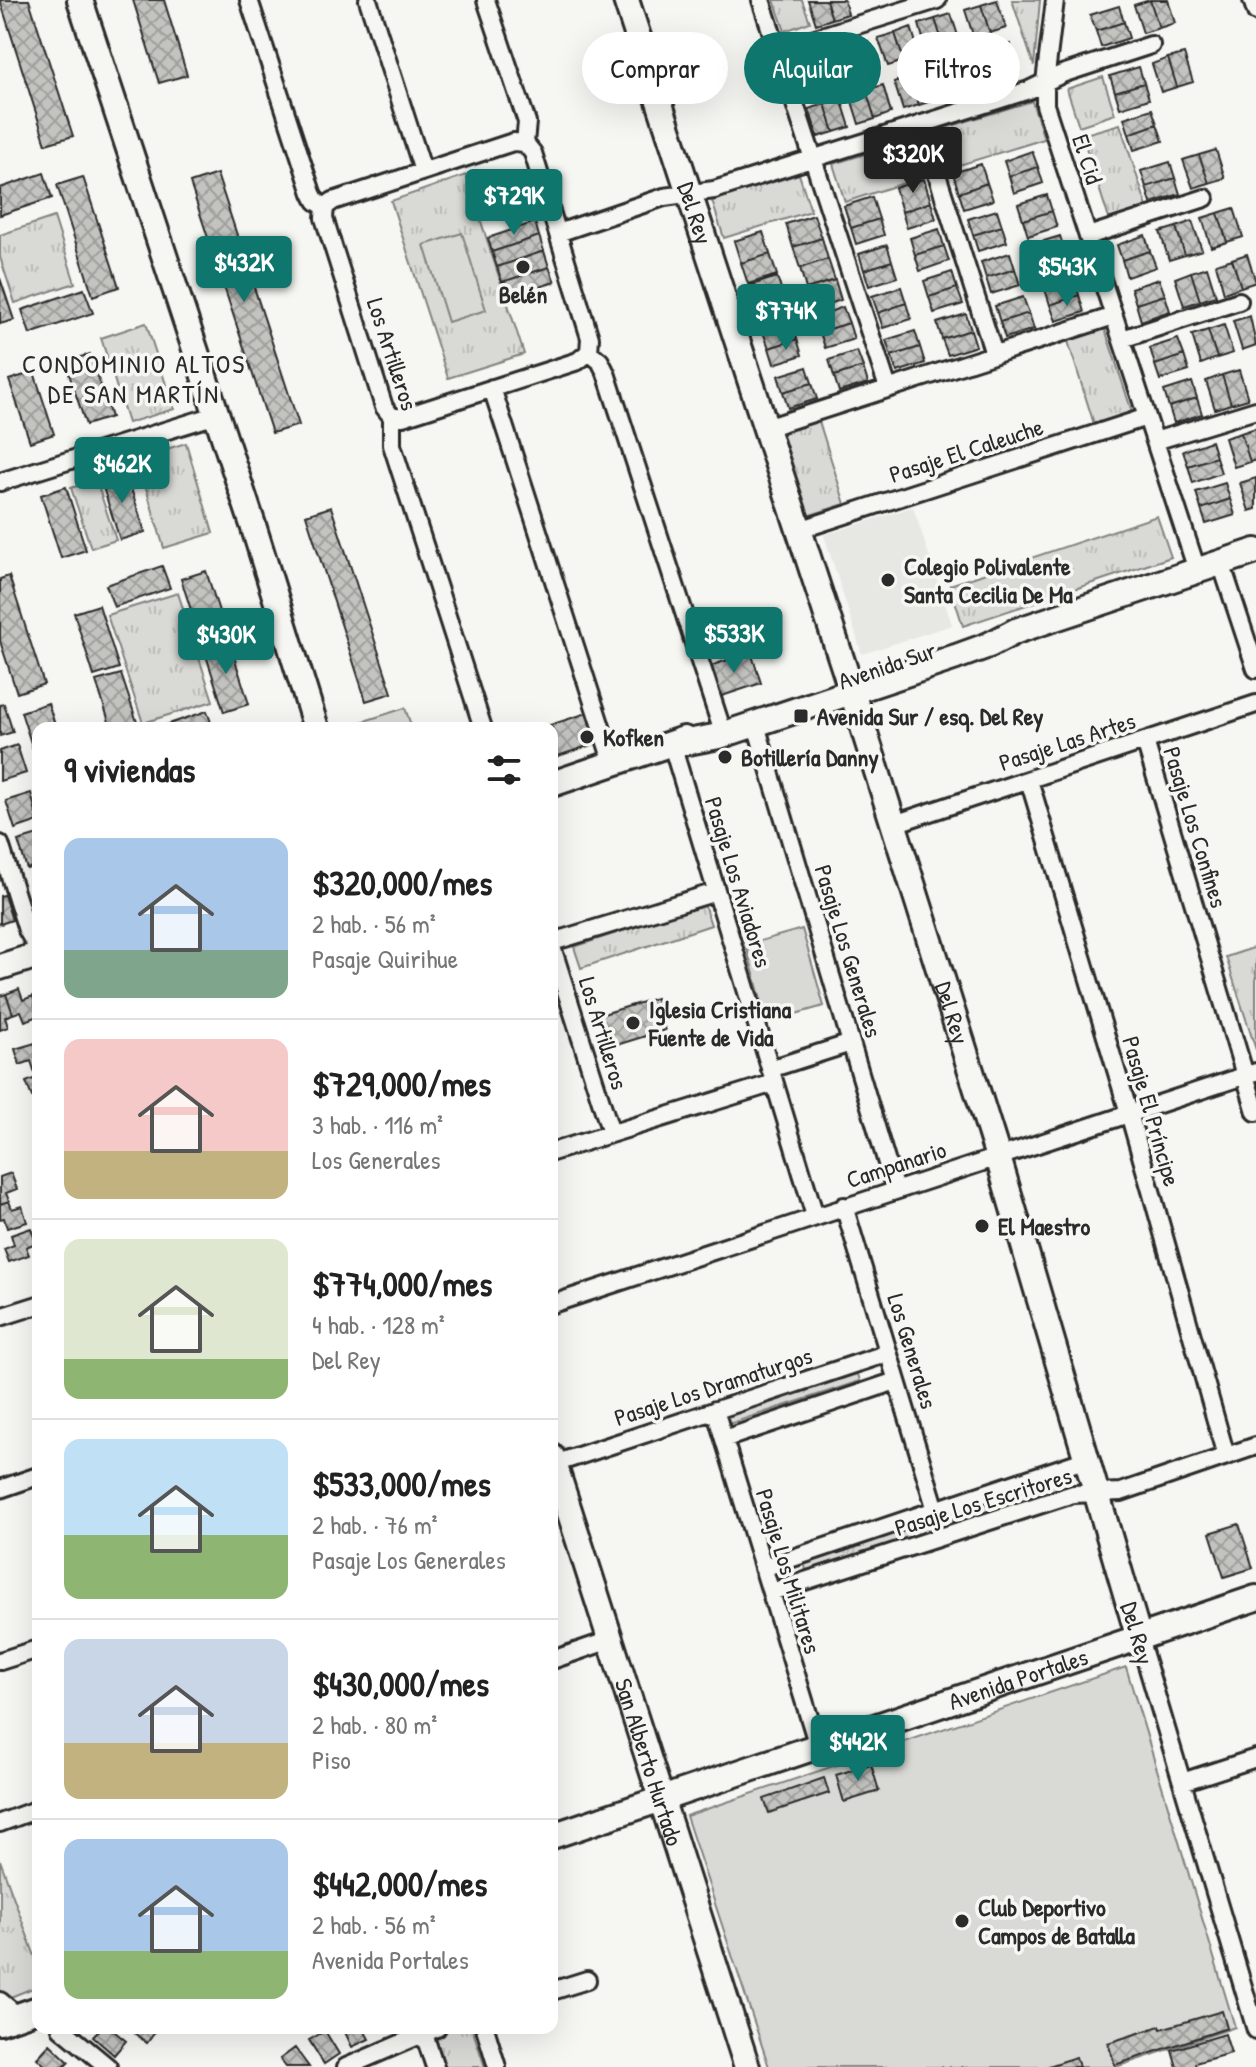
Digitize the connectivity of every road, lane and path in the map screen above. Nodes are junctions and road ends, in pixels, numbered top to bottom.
1 (80, 0) edge
2 (249, 0) edge
3 (368, 0) edge
4 (486, 0) edge
5 (626, 0) edge
6 (761, 0) edge
7 (937, 0) edge
8 (1055, 0) edge
9 (1252, 0) edge
10 (1256, 12) edge
11 (771, 32) edge
12 (835, 32) edge
13 (1151, 45) dead end
14 (1045, 82) junction
15 (795, 104) edge
16 (921, 124) junction
17 (525, 143) junction
18 (813, 158) junction
19 (423, 171) junction
20 (689, 193) junction
21 (1205, 198) dead end
22 (325, 207) junction
23 (558, 233) junction
24 (1088, 236) junction
25 (1239, 301) dead end
26 (1114, 316) junction
27 (1122, 339) junction
28 (589, 352) junction
29 (994, 354) junction
30 (492, 388) junction
31 (888, 388) junction
32 (1256, 410) edge
33 (216, 415) junction
34 (392, 417) junction
35 (1147, 417) junction
36 (766, 428) junction
37 (1155, 441) junction
38 (0, 482) edge
39 (799, 530) junction
40 (1256, 551) edge
41 (1209, 566) junction
42 (1256, 669) edge
43 (850, 685) junction
44 (1256, 704) edge
45 (314, 722) edge
46 (481, 722) edge
47 (720, 723) junction
48 (756, 725) junction
49 (1145, 741) junction
50 (672, 745) junction
51 (613, 764) junction
52 (1029, 780) junction
53 (558, 782) edge
54 (894, 824) junction
55 (0, 844) edge
56 (716, 892) junction
57 (32, 940) edge
58 (558, 943) edge
59 (32, 954) edge
60 (558, 964) edge
61 (0, 967) edge
62 (851, 1043) junction
63 (1251, 1073) edge
64 (772, 1076) junction
65 (1256, 1112) edge
66 (1129, 1113) junction
67 (611, 1133) junction
68 (558, 1150) edge
69 (998, 1157) junction
70 (895, 1190) junction
71 (844, 1206) junction
72 (815, 1216) junction
73 (558, 1302) edge
74 (32, 1307) edge
75 (1, 1315) edge
76 (888, 1353) junction
77 (896, 1381) junction
78 (715, 1410) junction
79 (724, 1439) junction
80 (1256, 1446) edge
81 (1226, 1456) junction
82 (558, 1459) edge
83 (1087, 1459) junction
84 (558, 1477) edge
85 (32, 1478) edge
86 (1, 1486) edge
87 (1097, 1493) junction
88 (936, 1510) junction
89 (763, 1568) junction
90 (771, 1592) junction
91 (1256, 1598) edge
92 (1139, 1638) junction
93 (610, 1640) junction
94 (32, 1651) edge
95 (558, 1658) edge
96 (0, 1661) edge
97 (818, 1746) junction
98 (1256, 1758) edge
99 (1182, 1782) junction
100 (661, 1799) junction
101 (32, 1811) edge
102 (0, 1823) edge
103 (558, 1834) edge
104 (587, 1980) dead end
105 (558, 1989) edge
106 (1256, 2030) edge
107 (68, 2034) edge
108 (418, 2034) edge
109 (428, 2034) edge
110 (487, 2034) edge
111 (349, 2066) edge
112 (108, 2067) edge
113 (435, 2067) edge
114 (497, 2067) edge
115 (747, 2067) edge

1 - 33 street
2 - 22 street, Los Artilleros
3 - 19 street
4 - 17 street
5 - 20 street, Del Rey
6 - 11 street
7 - 12 street
8 - 14 street, El Cid
9 - 10 street
13 - 14 street
14 - 16 street
14 - 24 street, El Cid
15 - 18 street
16 - 18 street
16 - 29 street
17 - 19 street
17 - 23 street
18 - 20 street
18 - 31 street
19 - 22 street
20 - 23 street
20 - 36 street, Del Rey
21 - 24 street
22 - 34 street, Los Artilleros
23 - 28 street
24 - 26 street, El Cid
25 - 27 street
26 - 27 street, El Cid
26 - 29 street
27 - 35 street, El Cid
28 - 30 street
28 - 47 street
29 - 31 street
30 - 34 street
30 - 51 street
31 - 36 street
32 - 37 street
33 - 38 street
33 - 45 street
34 - 46 street, Los Artilleros
35 - 37 street, El Cid
35 - 39 street, Pasaje El Caleuche
36 - 39 street, Del Rey
37 - 41 street, El Cid
39 - 43 street, Del Rey
40 - 41 street, Avenida Sur
41 - 42 street, El Cid
41 - 43 street, Avenida Sur
43 - 47 street, Avenida Sur
43 - 48 street, Avenida Sur
43 - 54 street, Del Rey
44 - 49 street, Pasaje Las Artes
47 - 50 street, Avenida Sur
48 - 50 street, Avenida Sur
48 - 62 street, Pasaje Los Generales
49 - 52 street, Pasaje Las Artes
49 - 63 street, Pasaje Los Confines
50 - 51 street, Avenida Sur
50 - 56 street, Pasaje Los Aviadores
51 - 53 street, Avenida Sur
52 - 54 street, Pasaje Las Artes
52 - 66 street, Pasaje El Príncipe
54 - 69 street, Del Rey
55 - 57 street
56 - 58 street
56 - 64 street, Pasaje Los Aviadores
59 - 61 street
60 - 67 street, Los Artilleros
62 - 64 street
62 - 70 street, Pasaje Los Generales
63 - 65 street, Pasaje Los Confines
63 - 66 street, Campanario
64 - 67 street
64 - 72 street, Pasaje Los Aviadores
66 - 69 street, Campanario
66 - 81 street, Pasaje El Príncipe
67 - 68 street
69 - 70 street, Campanario
69 - 83 street, Del Rey
70 - 71 street, Campanario
71 - 72 street, Campanario
71 - 76 street, Los Generales
72 - 73 street, Campanario
74 - 75 street
76 - 77 street, Los Generales
76 - 78 street, Pasaje Los Dramaturgos
77 - 79 street
77 - 88 street, Los Generales
78 - 79 street, Pasaje Los Militares
78 - 82 street, Pasaje Los Dramaturgos
79 - 89 street, Pasaje Los Militares
80 - 81 street, Pasaje Los Escritores
81 - 87 street, Pasaje Los Escritores
83 - 87 street, Del Rey
83 - 88 street, Pasaje Los Escritores
84 - 93 street, San Alberto Hurtado
85 - 86 street
87 - 90 street, Pasaje Los Escritores
87 - 92 street, Del Rey
88 - 89 street, Pasaje Los Escritores
89 - 90 street, Pasaje Los Militares
90 - 97 street, Pasaje Los Militares
91 - 92 street, Avenida Portales
92 - 97 street, Avenida Portales
92 - 99 street, Del Rey
93 - 95 street
93 - 100 street, San Alberto Hurtado
94 - 96 street
97 - 100 street, Avenida Portales
98 - 99 street
99 - 106 street, Del Rey
100 - 103 street, Avenida Portales
100 - 115 street, San Alberto Hurtado
101 - 102 street
104 - 105 street
107 - 112 street
108 - 111 street
109 - 113 street
110 - 114 street

